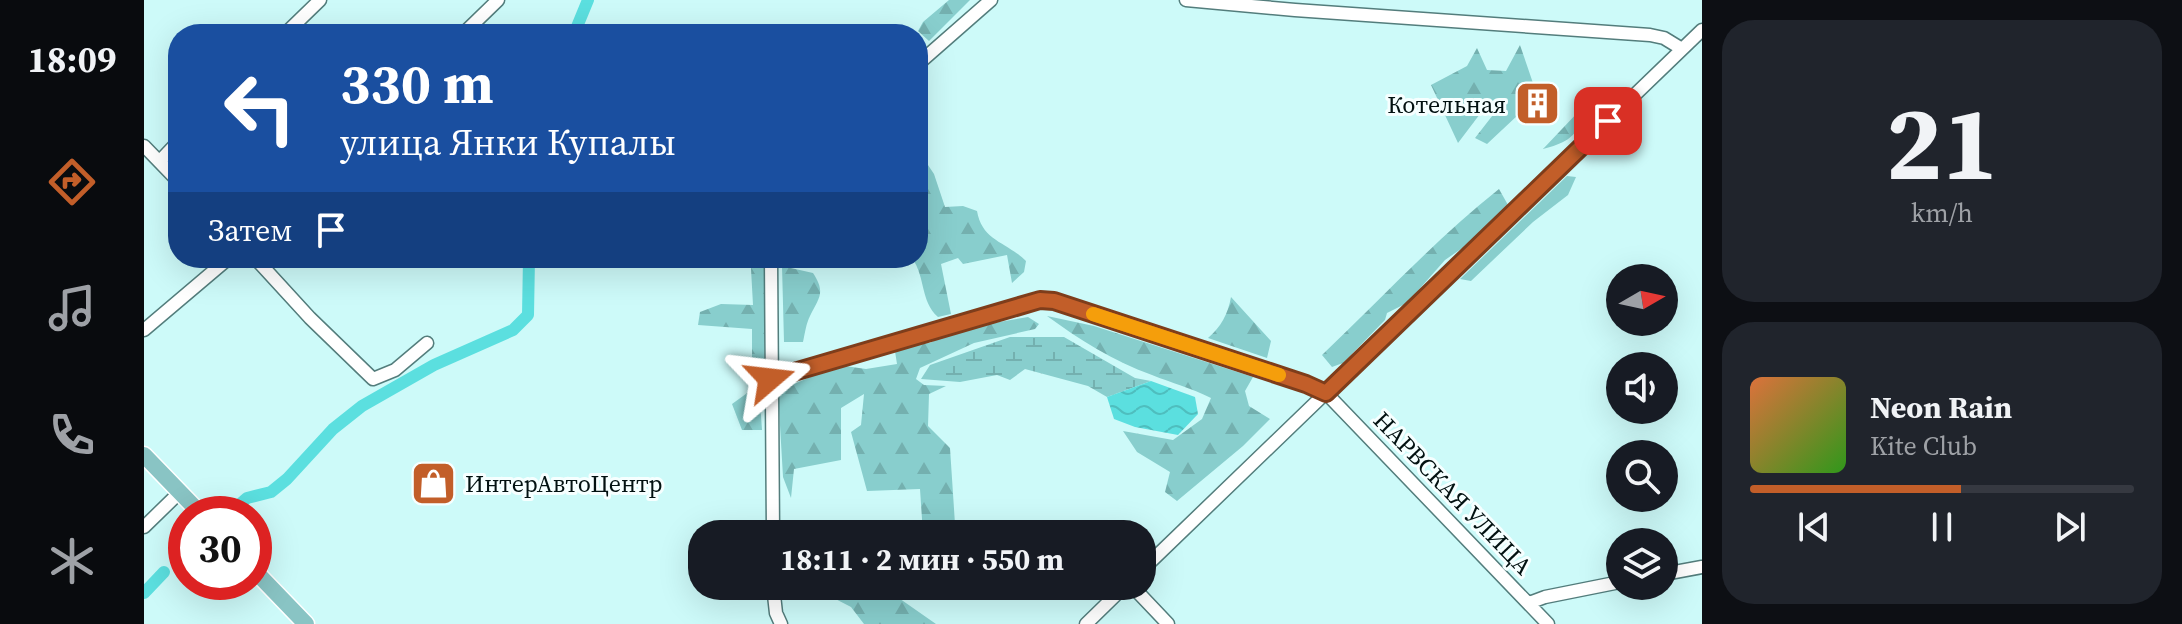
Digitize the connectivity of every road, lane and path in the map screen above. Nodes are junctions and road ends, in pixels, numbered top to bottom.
1 (320, 0) edge
2 (498, 0) edge
3 (991, 0) edge
4 (1186, 0) edge
5 (295, 24) edge
6 (473, 24) edge
7 (1702, 30) edge
8 (1682, 49) junction
9 (928, 55) edge
10 (144, 146) edge
11 (168, 153) edge
12 (160, 161) junction
13 (168, 170) edge
14 (217, 268) edge
15 (264, 268) edge
16 (771, 268) edge
17 (144, 330) edge
18 (427, 343) dead end
19 (770, 379) junction
20 (1326, 393) junction
21 (144, 455) edge
22 (180, 492) junction
23 (184, 496) edge
24 (773, 520) edge
25 (144, 527) edge
26 (1156, 557) edge
27 (1702, 567) edge
28 (1678, 571) edge
29 (1606, 585) edge
30 (272, 589) edge
31 (775, 600) edge
32 (1111, 600) edge
33 (1145, 600) edge
34 (1529, 603) junction
35 (306, 624) edge
36 (781, 624) edge
37 (1086, 624) edge
38 (1168, 624) edge
39 (1548, 624) edge

1 - 5 street
2 - 6 street
3 - 9 street
4 - 8 street
7 - 8 street
8 - 20 street
10 - 12 street
11 - 12 street
12 - 13 street
14 - 17 street
15 - 18 street
16 - 19 street
19 - 20 street
19 - 24 street
20 - 26 street
20 - 34 street, НАРВСКАЯ УЛИЦА
21 - 22 main road
22 - 23 main road
22 - 25 street
27 - 28 street
29 - 34 street
30 - 35 main road
31 - 36 street
32 - 37 street
33 - 38 street
34 - 39 street, НАРВСКАЯ УЛИЦА

